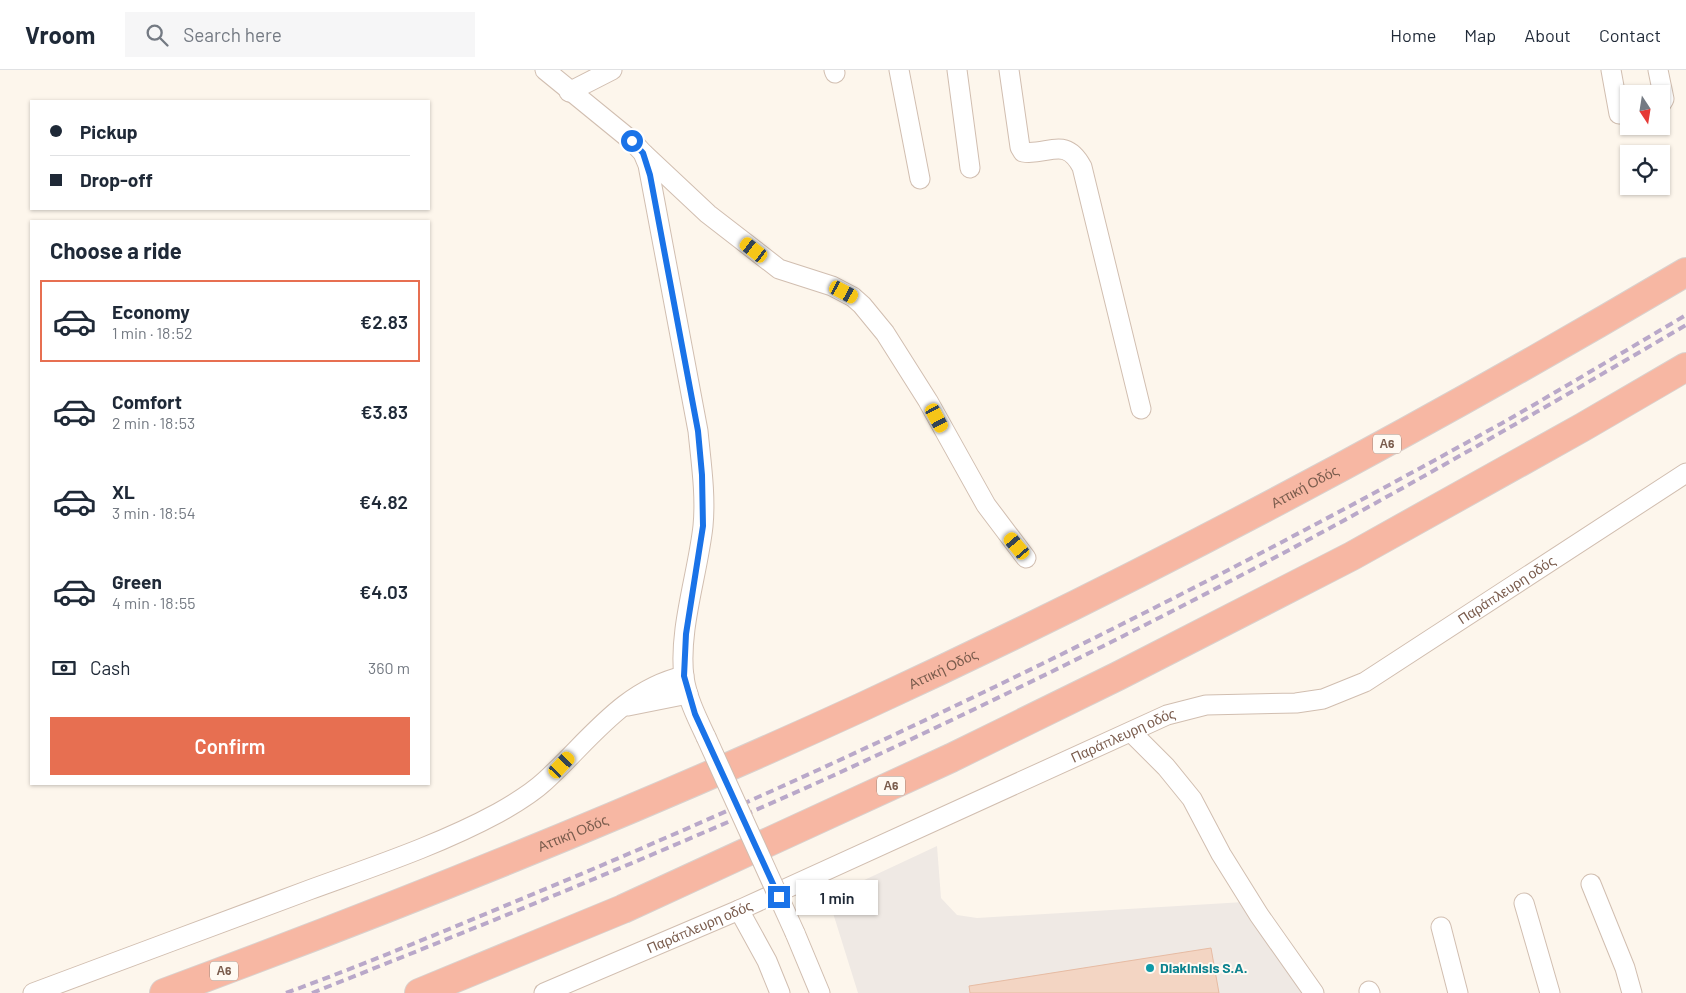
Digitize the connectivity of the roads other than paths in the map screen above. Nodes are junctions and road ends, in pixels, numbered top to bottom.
1 (545, 70) edge
2 (612, 70) edge
3 (899, 70) edge
4 (957, 70) edge
5 (1009, 70) edge
6 (1611, 70) edge
7 (1658, 70) edge
8 (1661, 85) edge
9 (569, 92) junction
10 (1620, 114) edge
11 (643, 153) junction
12 (970, 168) dead end
13 (920, 179) dead end
14 (1686, 272) edge
15 (1686, 366) edge
16 (1141, 408) dead end
17 (1686, 473) edge
18 (1026, 558) dead end
19 (684, 676) junction
20 (688, 694) junction
21 (625, 707) junction
22 (1131, 732) junction
23 (1591, 884) dead end
24 (1524, 903) dead end
25 (739, 910) junction
26 (1441, 928) dead end
27 (33, 993) edge
28 (164, 993) edge
29 (419, 993) edge
30 (544, 993) edge
31 (780, 993) edge
32 (820, 993) edge
33 (1314, 993) edge
34 (1458, 993) edge
35 (1550, 993) edge
36 (1632, 993) edge

1 - 9 street
2 - 9 street
3 - 13 street
4 - 12 street
5 - 16 street
6 - 10 street
7 - 8 street
9 - 11 street
11 - 18 street
11 - 19 street
14 - 28 highway, Αττική Οδός / Α6
15 - 29 highway, Α6
17 - 22 street, Παράπλευρη οδός
19 - 20 street
19 - 21 street
20 - 21 street
20 - 32 street, bridge
21 - 27 street
22 - 25 street, Παράπλευρη οδός
22 - 33 street
23 - 36 street
24 - 35 street
25 - 30 street, Παράπλευρη οδός
25 - 31 street
26 - 34 street

